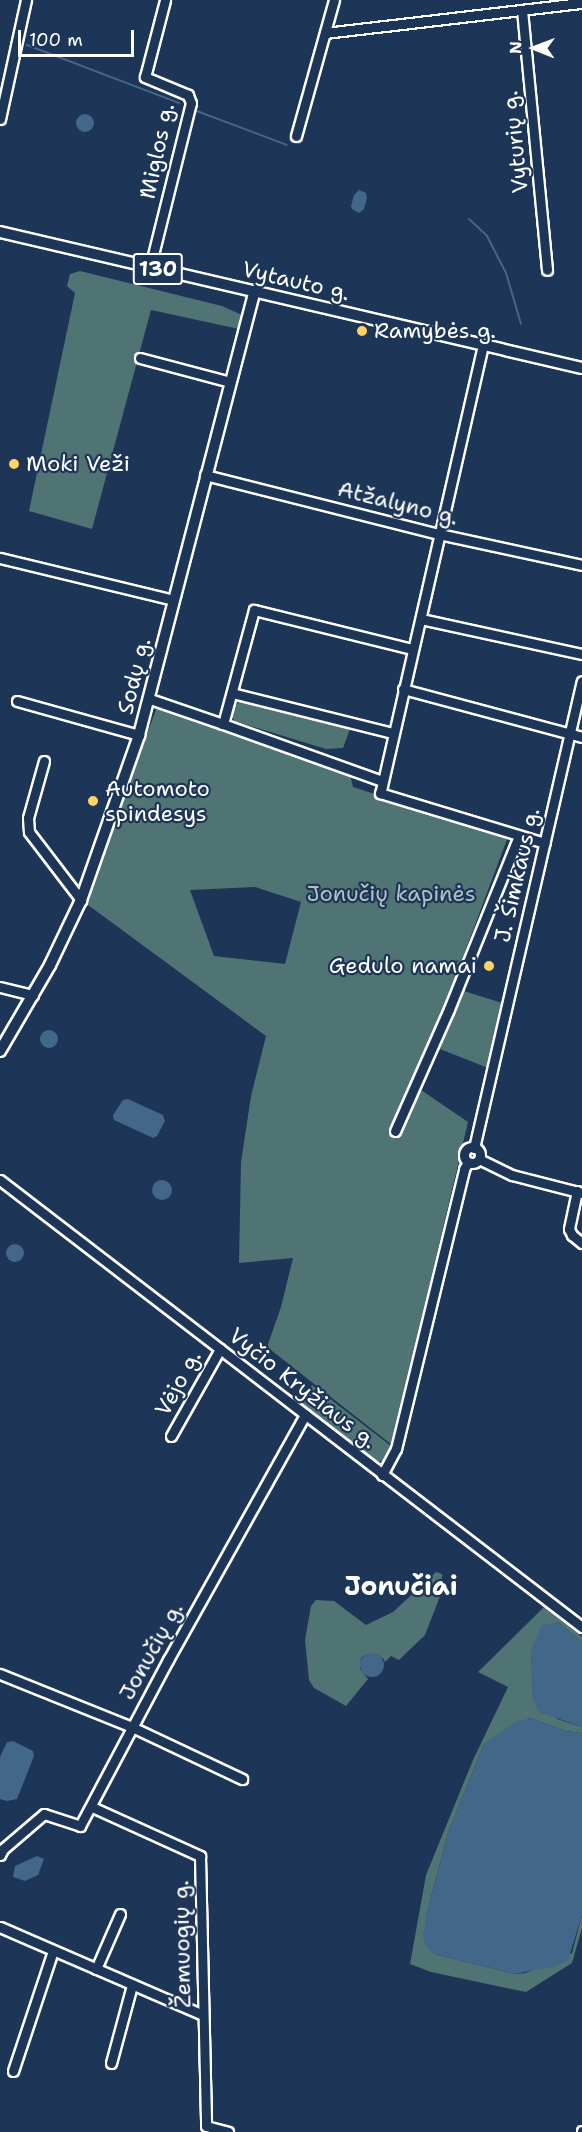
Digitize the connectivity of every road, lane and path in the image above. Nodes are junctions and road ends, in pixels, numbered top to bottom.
1 (26, 0) edge
2 (165, 0) edge
3 (334, 0) edge
4 (582, 3) edge
5 (522, 10) junction
6 (325, 33) junction
7 (0, 119) edge
8 (296, 136) dead end
9 (0, 232) edge
10 (150, 267) junction
11 (547, 270) dead end
12 (255, 291) junction
13 (483, 345) junction
14 (140, 358) dead end
15 (582, 368) edge
16 (230, 381) junction
17 (205, 476) junction
18 (439, 534) junction
19 (0, 558) edge
20 (582, 566) edge
21 (173, 600) junction
22 (421, 618) junction
23 (412, 649) junction
24 (582, 654) edge
25 (582, 681) edge
26 (403, 689) junction
27 (232, 693) junction
28 (150, 699) junction
29 (17, 701) dead end
30 (223, 724) junction
31 (393, 733) junction
32 (570, 733) junction
33 (139, 735) junction
34 (582, 736) edge
35 (44, 762) dead end
36 (382, 781) junction
37 (519, 836) junction
38 (544, 843) junction
39 (81, 900) junction
40 (0, 987) edge
41 (33, 995) junction
42 (0, 1051) edge
43 (395, 1131) dead end
44 (474, 1148) junction
45 (479, 1159) junction
46 (468, 1162) junction
47 (0, 1180) edge
48 (580, 1192) edge
49 (582, 1243) edge
50 (220, 1349) junction
51 (305, 1415) junction
52 (171, 1436) dead end
53 (382, 1474) junction
54 (582, 1627) edge
55 (0, 1674) edge
56 (132, 1726) junction
57 (242, 1779) dead end
58 (92, 1807) junction
59 (1, 1852) edge
60 (120, 1914) dead end
61 (0, 1927) edge
62 (53, 1951) junction
63 (96, 1970) junction
64 (132, 1985) junction
65 (203, 2015) junction
66 (111, 2063) dead end
67 (13, 2071) dead end
68 (228, 2132) edge

1 - 7 street
2 - 10 street, Miglos g.
3 - 6 street
4 - 5 street
5 - 6 street
5 - 11 street, Vyturių g.
6 - 8 street
9 - 10 main road, Vytauto g. / 130
10 - 12 main road, Vytauto g. / 130
12 - 13 main road, Vytauto g. / 130
12 - 16 main road, Sodų g.
13 - 15 main road, Vytauto g. / 130
13 - 18 street
14 - 16 street
16 - 17 main road, Sodų g.
17 - 18 street, Atžalyno g.
17 - 21 main road, Sodų g.
18 - 20 street, Atžalyno g.
18 - 22 street
19 - 21 street
21 - 28 main road, Sodų g.
22 - 23 street
22 - 24 street
23 - 26 street
23 - 27 street
25 - 32 street, J. Šimkaus g.
26 - 31 street
26 - 32 street
27 - 30 street
27 - 31 street
28 - 30 street
28 - 33 main road, Sodų g.
29 - 33 street
30 - 36 street
31 - 36 street
32 - 34 street
32 - 38 street, J. Šimkaus g.
33 - 39 main road, Sodų g.
35 - 39 street
36 - 37 street
37 - 38 street
37 - 43 street
38 - 44 street, J. Šimkaus g.
39 - 41 main road, Sodų g.
40 - 41 street
41 - 42 main road, Sodų g.
44 - 45 street
44 - 46 street, J. Šimkaus g.
45 - 46 street
45 - 48 street
46 - 53 street, J. Šimkaus g.
47 - 50 street, Vyčio Kryžiaus g.
48 - 49 street
50 - 51 street, Vyčio Kryžiaus g.
50 - 52 street, Vėjo g.
51 - 53 street, Vyčio Kryžiaus g.
51 - 56 street, Jonučių g.
53 - 54 street, Vyčio Kryžiaus g.
55 - 56 street
56 - 57 street
56 - 58 street, Jonučių g.
58 - 59 street, Jonučių g.
58 - 65 street, Žemuogių g.
60 - 63 street
61 - 62 street
62 - 63 street
62 - 67 street
63 - 64 street
64 - 65 street
64 - 66 street
65 - 68 street, Žemuogių g.

